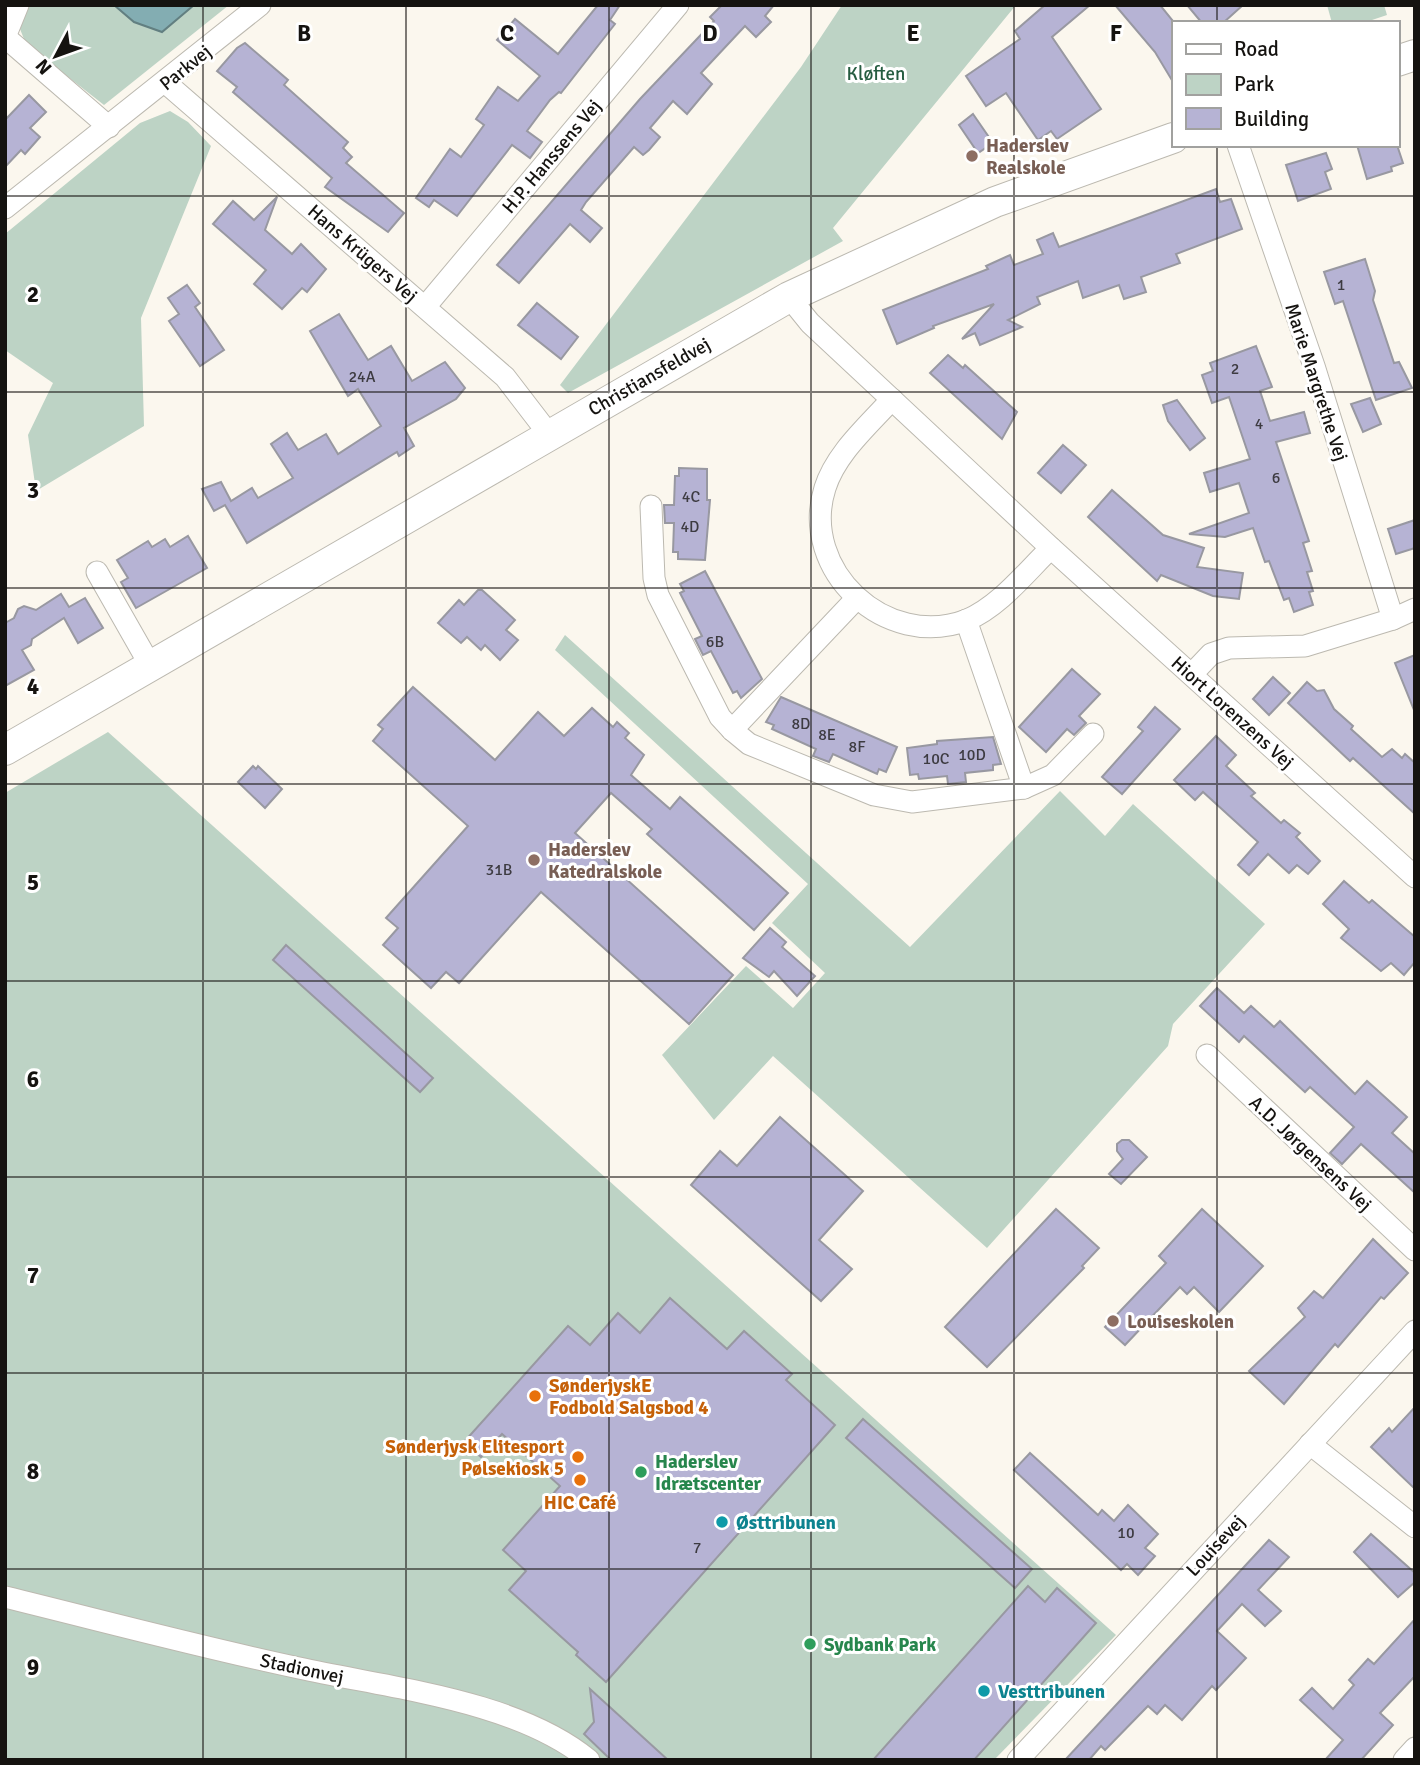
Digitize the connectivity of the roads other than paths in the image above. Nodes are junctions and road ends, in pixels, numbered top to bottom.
1 (18, 5) edge
2 (260, 5) edge
3 (678, 5) edge
4 (166, 83) junction
5 (109, 127) junction
6 (1172, 138) edge
7 (1239, 147) edge
8 (5, 208) edge
9 (789, 297) junction
10 (425, 307) junction
11 (892, 399) junction
12 (548, 433) junction
13 (651, 506) dead end
14 (1051, 548) junction
15 (97, 572) dead end
16 (856, 599) junction
17 (1415, 609) edge
18 (1393, 619) junction
19 (966, 620) junction
20 (150, 665) junction
21 (1192, 674) junction
22 (732, 730) junction
23 (1094, 734) dead end
24 (5, 750) edge
25 (1024, 788) junction
26 (1415, 877) edge
27 (1207, 1055) dead end
28 (1415, 1250) edge
29 (1415, 1331) edge
30 (1310, 1444) junction
31 (1415, 1527) edge
32 (5, 1597) edge
33 (1415, 1748) edge
34 (589, 1760) edge
35 (1018, 1760) edge
36 (1404, 1760) edge

1 - 5 street
2 - 4 street, Parkvej
3 - 10 street, H.P. Hanssens Vej
4 - 5 street, Parkvej
4 - 10 street, Hans Krügers Vej
5 - 8 street, Parkvej
6 - 9 street, Christiansfeldvej
7 - 18 street, Marie Margrethe Vej
9 - 11 street, Hiort Lorenzens Vej
9 - 12 street, Christiansfeldvej
10 - 12 street, Hans Krügers Vej
11 - 14 street, Hiort Lorenzens Vej
11 - 16 street
12 - 20 street, Christiansfeldvej
13 - 22 street
14 - 19 street
14 - 21 street, Hiort Lorenzens Vej
15 - 20 street
16 - 19 street
16 - 22 street
17 - 18 street
18 - 21 street
19 - 25 street
20 - 24 street, Christiansfeldvej
21 - 26 street, Hiort Lorenzens Vej
22 - 25 street
23 - 25 street
27 - 28 street, A.D. Jørgensens Vej
29 - 30 street, Louisevej
30 - 31 street
30 - 35 street, Louisevej
32 - 34 street, Stadionvej
33 - 36 street

